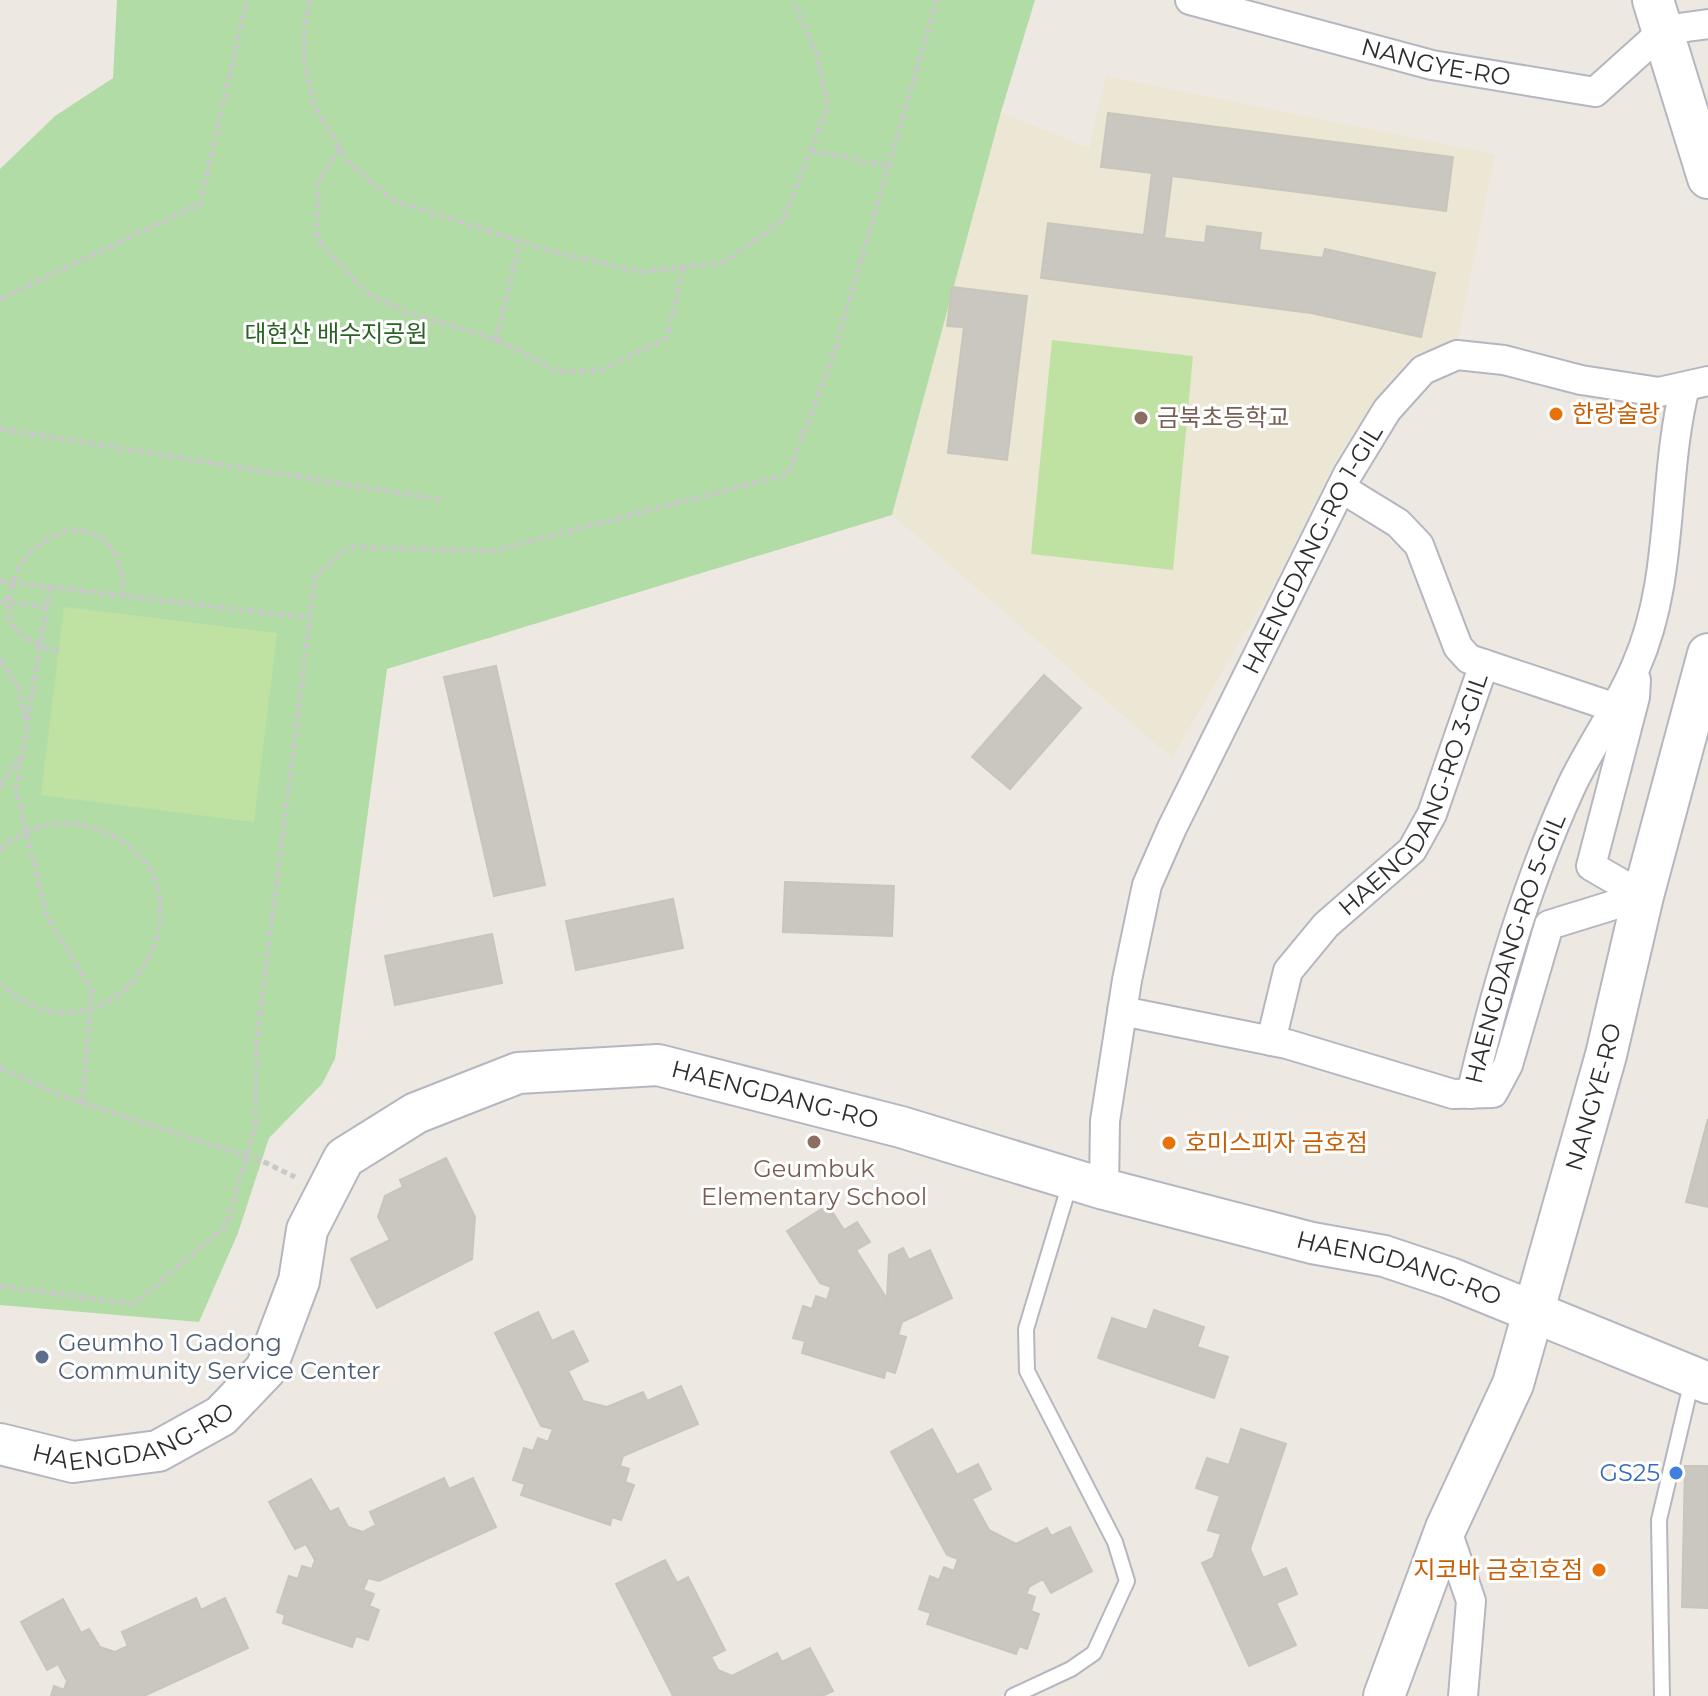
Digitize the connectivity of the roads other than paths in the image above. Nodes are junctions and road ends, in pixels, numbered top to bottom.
1 (1190, 0) edge
2 (1658, 15) edge
3 (1708, 24) edge
4 (1708, 178) edge
5 (1696, 384) edge
6 (1341, 488) junction
7 (1708, 654) edge
8 (1484, 664) junction
9 (1636, 667) junction
10 (1613, 707) junction
11 (1643, 896) junction
12 (1122, 1011) junction
13 (1271, 1041) junction
14 (1471, 1094) junction
15 (1088, 1184) junction
16 (1532, 1313) junction
17 (1700, 1380) edge
18 (0, 1444) edge
19 (1446, 1528) junction
20 (1471, 1601) junction
21 (1013, 1696) edge
22 (1384, 1696) edge
23 (1443, 1696) edge
24 (1463, 1696) edge
25 (1662, 1696) edge

1 - 2 street, NANGYE-RO
2 - 3 street
2 - 4 main road
5 - 6 street, HAENGDANG-RO 1-GIL
5 - 9 street, HAENGDANG-RO 5-GIL
6 - 8 street, HAENGDANG-RO 3-GIL
6 - 12 street, HAENGDANG-RO 1-GIL
7 - 11 main road, NANGYE-RO
8 - 10 street
8 - 13 street, HAENGDANG-RO 3-GIL
9 - 10 street, HAENGDANG-RO 5-GIL
9 - 11 street
10 - 14 street, HAENGDANG-RO 5-GIL
11 - 14 street
11 - 16 main road, NANGYE-RO
12 - 13 street
12 - 15 street, HAENGDANG-RO 1-GIL
13 - 14 street, HAENGDANG-RO 5-GIL
15 - 16 main road, HAENGDANG-RO
15 - 18 main road, HAENGDANG-RO
15 - 21 lane
16 - 17 main road, HAENGDANG-RO
16 - 19 main road, NANGYE-RO
17 - 25 lane
19 - 20 street
19 - 22 main road, NANGYE-RO
20 - 23 street
20 - 24 street

